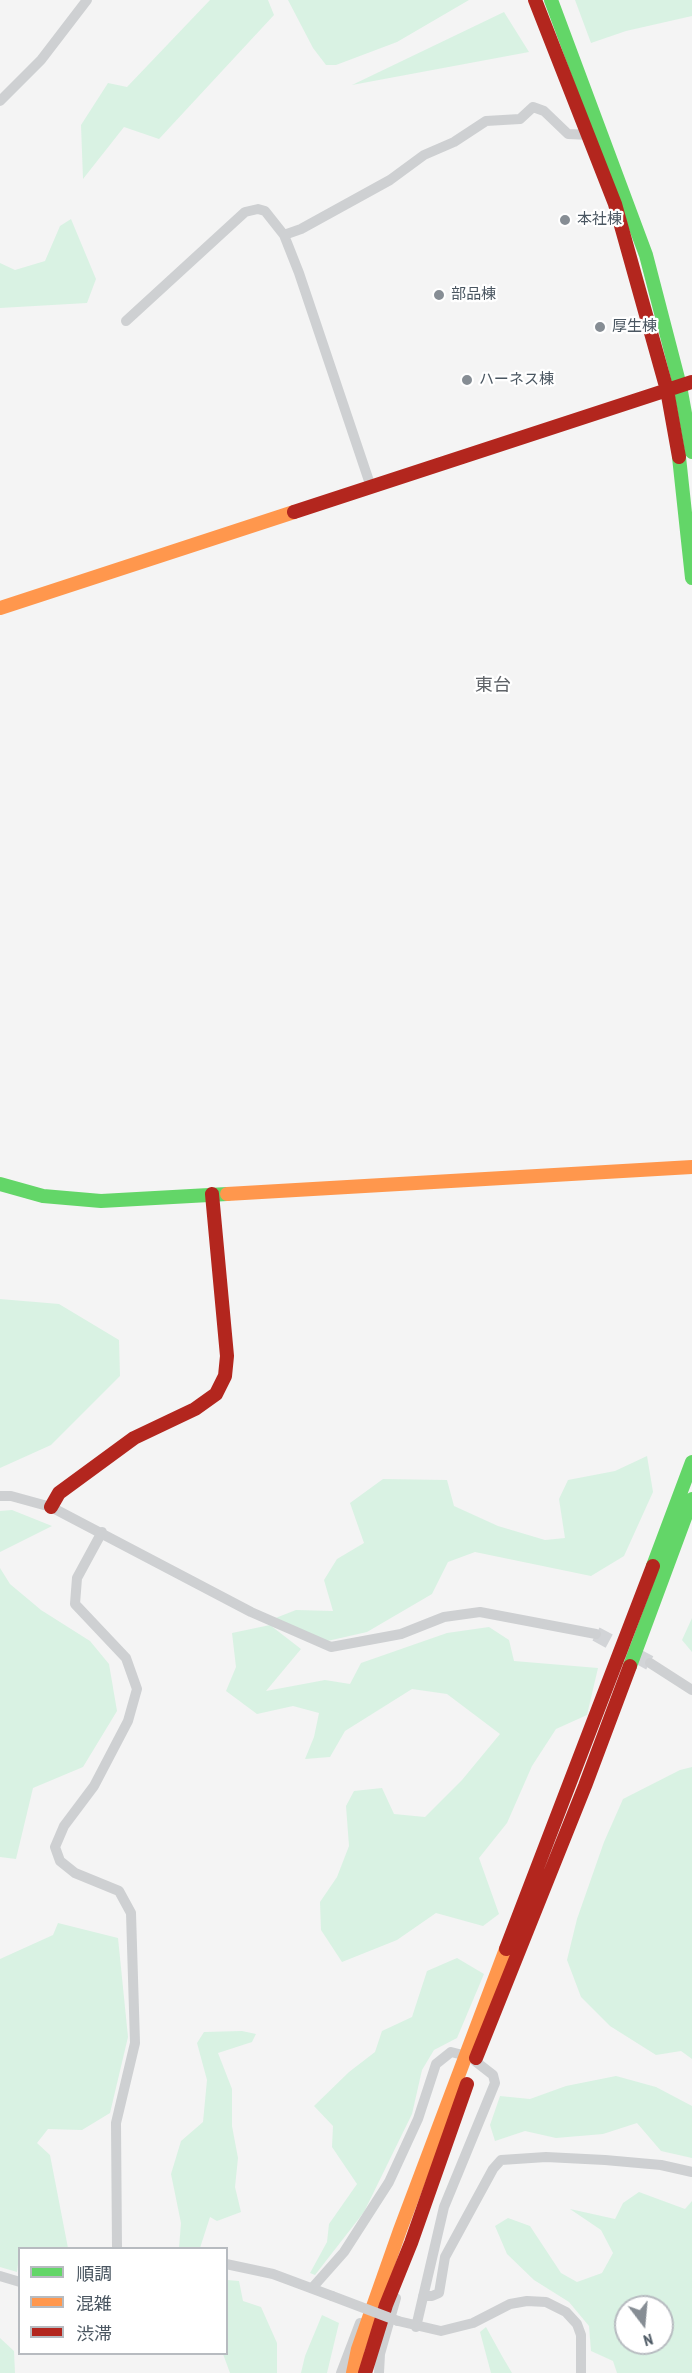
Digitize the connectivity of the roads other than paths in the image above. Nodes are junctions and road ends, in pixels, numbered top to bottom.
1 (87, 0) edge
2 (535, 0) edge
3 (551, 0) edge
4 (0, 101) edge
5 (590, 135) junction
6 (284, 235) junction
7 (126, 321) dead end
8 (680, 386) edge
9 (692, 452) edge
10 (371, 488) junction
11 (692, 578) edge
12 (0, 608) edge
13 (692, 1167) edge
14 (0, 1184) edge
15 (212, 1194) junction
16 (692, 1462) edge
17 (0, 1496) edge
18 (692, 1499) edge
19 (51, 1507) junction
20 (102, 1532) junction
21 (596, 1634) tunnel mouth
22 (650, 1663) tunnel mouth
23 (692, 1690) edge
24 (471, 2058) junction
25 (692, 2172) edge
26 (400, 2230) junction
27 (411, 2243) junction
28 (117, 2247) edge
29 (228, 2264) edge
30 (0, 2276) edge
31 (18, 2281) edge
32 (313, 2287) junction
33 (423, 2296) junction
34 (416, 2327) junction
35 (341, 2373) edge
36 (353, 2373) edge
37 (365, 2373) edge
38 (379, 2373) edge
39 (582, 2373) edge

1 - 4 street
2 - 5 street
3 - 8 street
5 - 6 street
5 - 8 street
6 - 7 street
6 - 10 street
8 - 9 street
8 - 10 street
8 - 11 street
10 - 12 street
13 - 15 street
14 - 15 street
15 - 19 street
16 - 24 street
17 - 19 street
18 - 24 street
19 - 20 street
20 - 21 street
20 - 28 street
22 - 23 street
24 - 26 street
24 - 27 street
24 - 32 street
24 - 33 street
25 - 33 street
26 - 35 street
26 - 36 street
27 - 37 street
27 - 38 street
29 - 32 street
30 - 31 street
32 - 34 street, bridge
33 - 34 street
34 - 39 street

